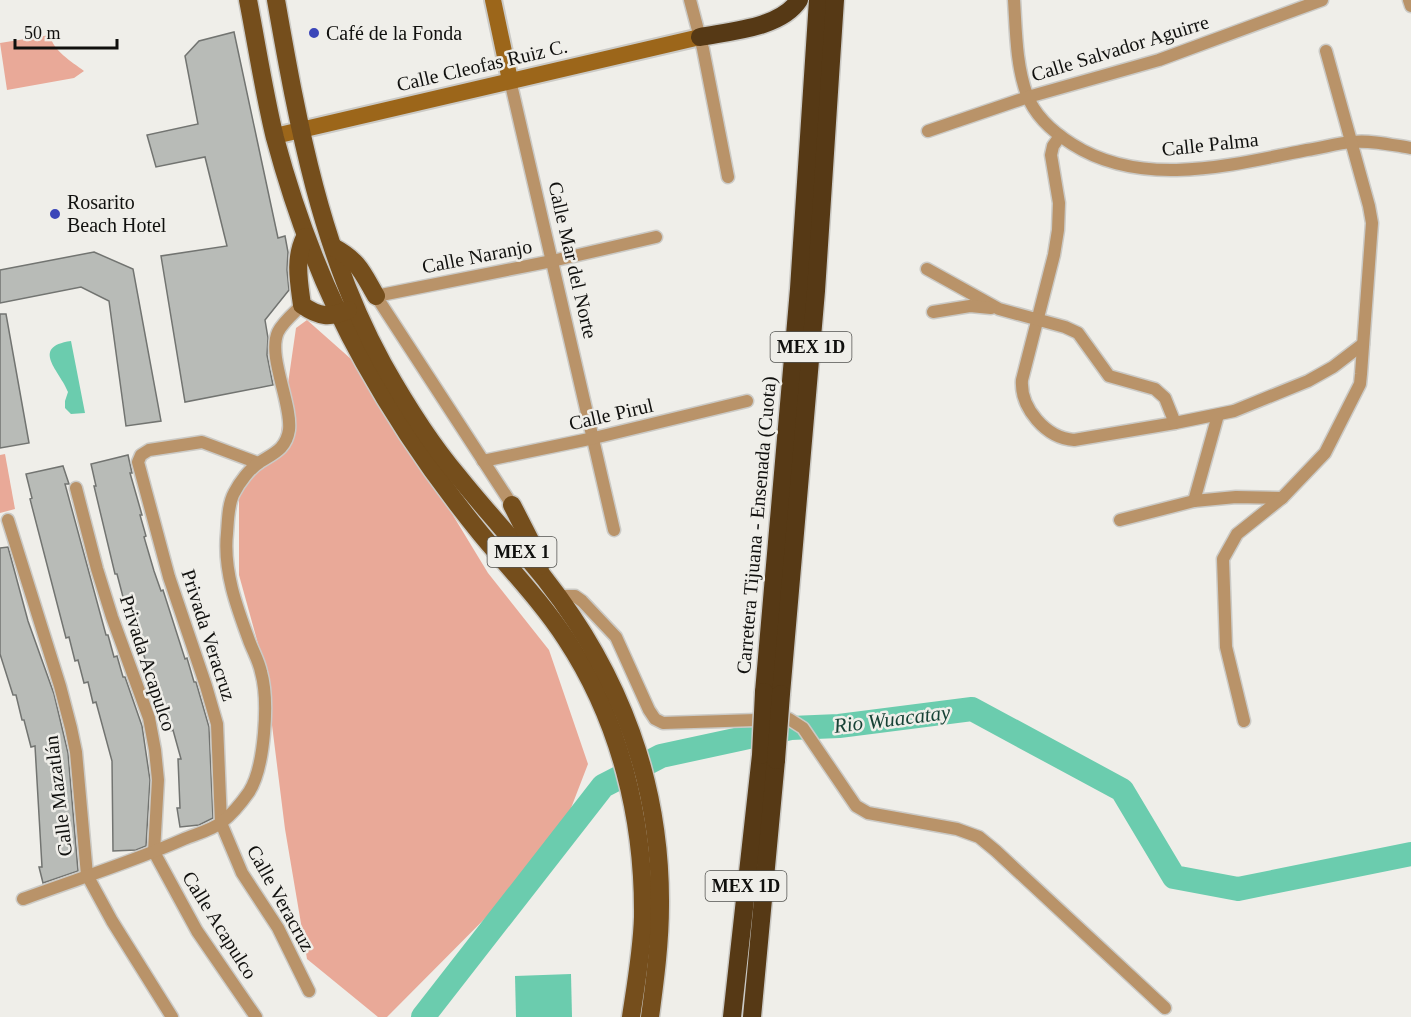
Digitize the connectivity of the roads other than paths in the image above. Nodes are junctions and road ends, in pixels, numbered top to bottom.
1 (248, 0) edge
2 (276, 0) edge
3 (494, 0) edge
4 (690, 0) edge
5 (799, 0) edge
6 (818, 0) edge
7 (835, 0) edge
8 (1014, 0) edge
9 (1323, 0) edge
10 (1409, 0) edge
11 (1411, 6) edge
12 (700, 37) junction
13 (1326, 51) dead end
14 (510, 80) junction
15 (1028, 97) junction
16 (299, 130) junction
17 (928, 131) dead end
18 (275, 136) junction
19 (1060, 136) junction
20 (1352, 142) junction
21 (1411, 148) edge
22 (728, 177) dead end
23 (305, 237) junction
24 (656, 237) dead end
25 (333, 248) junction
26 (552, 261) junction
27 (927, 269) dead end
28 (376, 296) junction
29 (302, 305) junction
30 (999, 309) junction
31 (346, 311) junction
32 (933, 312) dead end
33 (1038, 320) junction
34 (1363, 344) junction
35 (747, 401) dead end
36 (1218, 414) junction
37 (1175, 423) junction
38 (594, 438) junction
39 (483, 461) junction
40 (258, 463) junction
41 (76, 488) dead end
42 (1282, 498) junction
43 (1194, 501) junction
44 (512, 505) joint
45 (8, 520) dead end
46 (1120, 520) dead end
47 (614, 530) dead end
48 (545, 579) junction
49 (558, 596) junction
50 (773, 693) junction
51 (612, 706) junction
52 (1244, 722) dead end
53 (768, 757) junction
54 (221, 823) junction
55 (154, 852) junction
56 (87, 875) junction
57 (23, 899) dead end
58 (309, 990) dead end
59 (1165, 1008) dead end
60 (172, 1017) edge
61 (256, 1017) edge
62 (631, 1017) edge
63 (650, 1017) edge
64 (732, 1017) edge
65 (752, 1017) edge

1 - 18 main road, MEX 1
2 - 16 main road, MEX 1
3 - 14 main road, Calle Mar del Norte
4 - 12 street
5 - 12 highway
6 - 50 highway, Carretera Tijuana - Ensenada (Cuota) / MEX 1D
7 - 50 highway, Carretera Tijuana - Ensenada (Cuota) / MEX 1D
8 - 15 street, Calle Palma
9 - 15 street, Calle Salvador Aguirre
10 - 11 street
12 - 14 main road, Calle Cleofas Ruiz C.
12 - 22 street
13 - 20 street
14 - 16 main road, Calle Cleofas Ruiz C.
14 - 26 street, Calle Mar del Norte
15 - 17 street, Calle Salvador Aguirre
15 - 19 street, Calle Palma
16 - 18 main road, Calle Cleofas Ruiz C.
16 - 25 main road, MEX 1
18 - 23 main road, MEX 1
19 - 20 street, Calle Palma
19 - 33 street
20 - 21 street, Calle Palma
20 - 34 street
23 - 29 main road
23 - 31 main road, MEX 1
24 - 26 street, Calle Naranjo
25 - 28 main road
25 - 31 main road, MEX 1
26 - 28 street, Calle Naranjo
26 - 38 street, Calle Mar del Norte
27 - 30 street
28 - 39 street
29 - 31 main road
29 - 40 street
30 - 32 street
30 - 33 street
31 - 48 main road, MEX 1
31 - 51 main road, MEX 1
33 - 37 street
33 - 37 street
34 - 36 street
34 - 42 street
35 - 38 street, Calle Pirul
36 - 37 street
36 - 43 street
38 - 39 street, Calle Pirul
38 - 47 street, Calle Mar del Norte
39 - 44 street
40 - 54 street
40 - 54 street, Privada Veracruz
41 - 55 street, Privada Acapulco
42 - 43 street
42 - 52 street
43 - 46 street
44 - 48 main road
45 - 56 street, Calle Mazatlán
48 - 49 main road, MEX 1
49 - 51 main road, MEX 1
49 - 59 street
50 - 53 highway, Carretera Tijuana - Ensenada (Cuota) / MEX 1D, bridge
51 - 62 main road, MEX 1
51 - 63 main road, MEX 1
53 - 64 highway, Carretera Tijuana - Ensenada (Cuota) / MEX 1D
53 - 65 highway, Carretera Tijuana - Ensenada (Cuota) / MEX 1D
54 - 55 street
54 - 58 street, Calle Veracruz
55 - 56 street
55 - 61 street, Calle Acapulco
56 - 57 street
56 - 60 street, Calle Mazatlán

